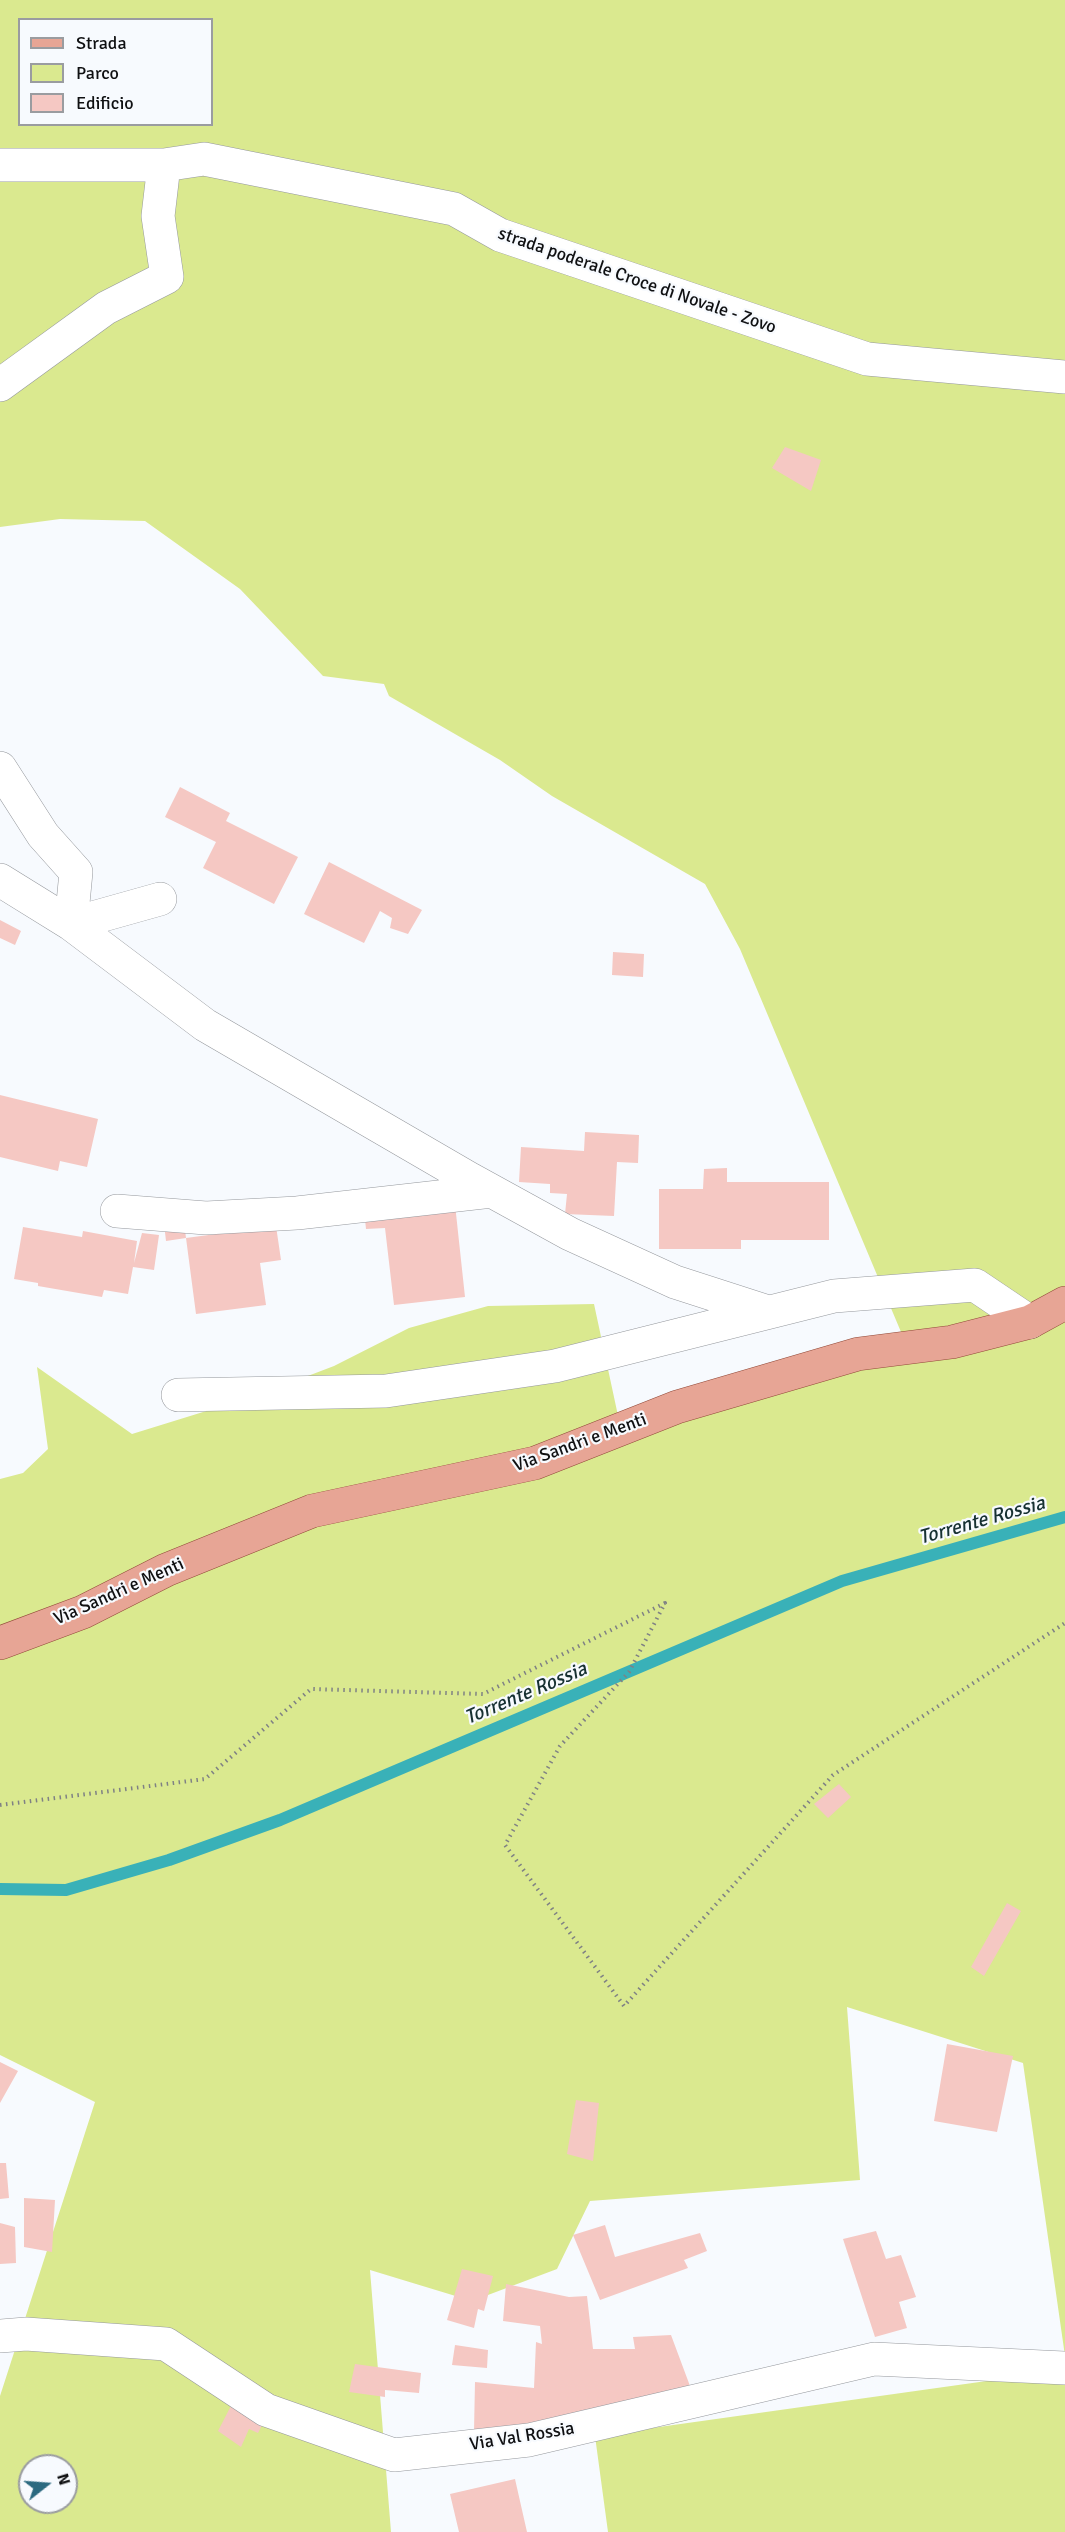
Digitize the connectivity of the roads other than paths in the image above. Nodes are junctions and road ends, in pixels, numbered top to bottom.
1 (0, 165) edge
2 (164, 165) junction
3 (1065, 377) edge
4 (0, 385) edge
5 (0, 768) edge
6 (0, 880) edge
7 (160, 899) dead end
8 (72, 924) junction
9 (492, 1191) junction
10 (117, 1211) dead end
11 (1065, 1303) edge
12 (768, 1312) junction
13 (1030, 1322) junction
14 (178, 1395) dead end
15 (0, 1643) edge
16 (0, 2336) edge
17 (1065, 2368) edge

1 - 2 street, strada poderale Croce di Novale - Zovo
2 - 3 street, strada poderale Croce di Novale - Zovo
2 - 4 street
5 - 8 street
6 - 8 street
7 - 8 street
8 - 9 street
9 - 10 street
9 - 12 street
11 - 13 main road, Via Sandri e Menti
12 - 13 street
12 - 14 street
13 - 15 main road, Via Sandri e Menti
16 - 17 street, Via Val Rossia

